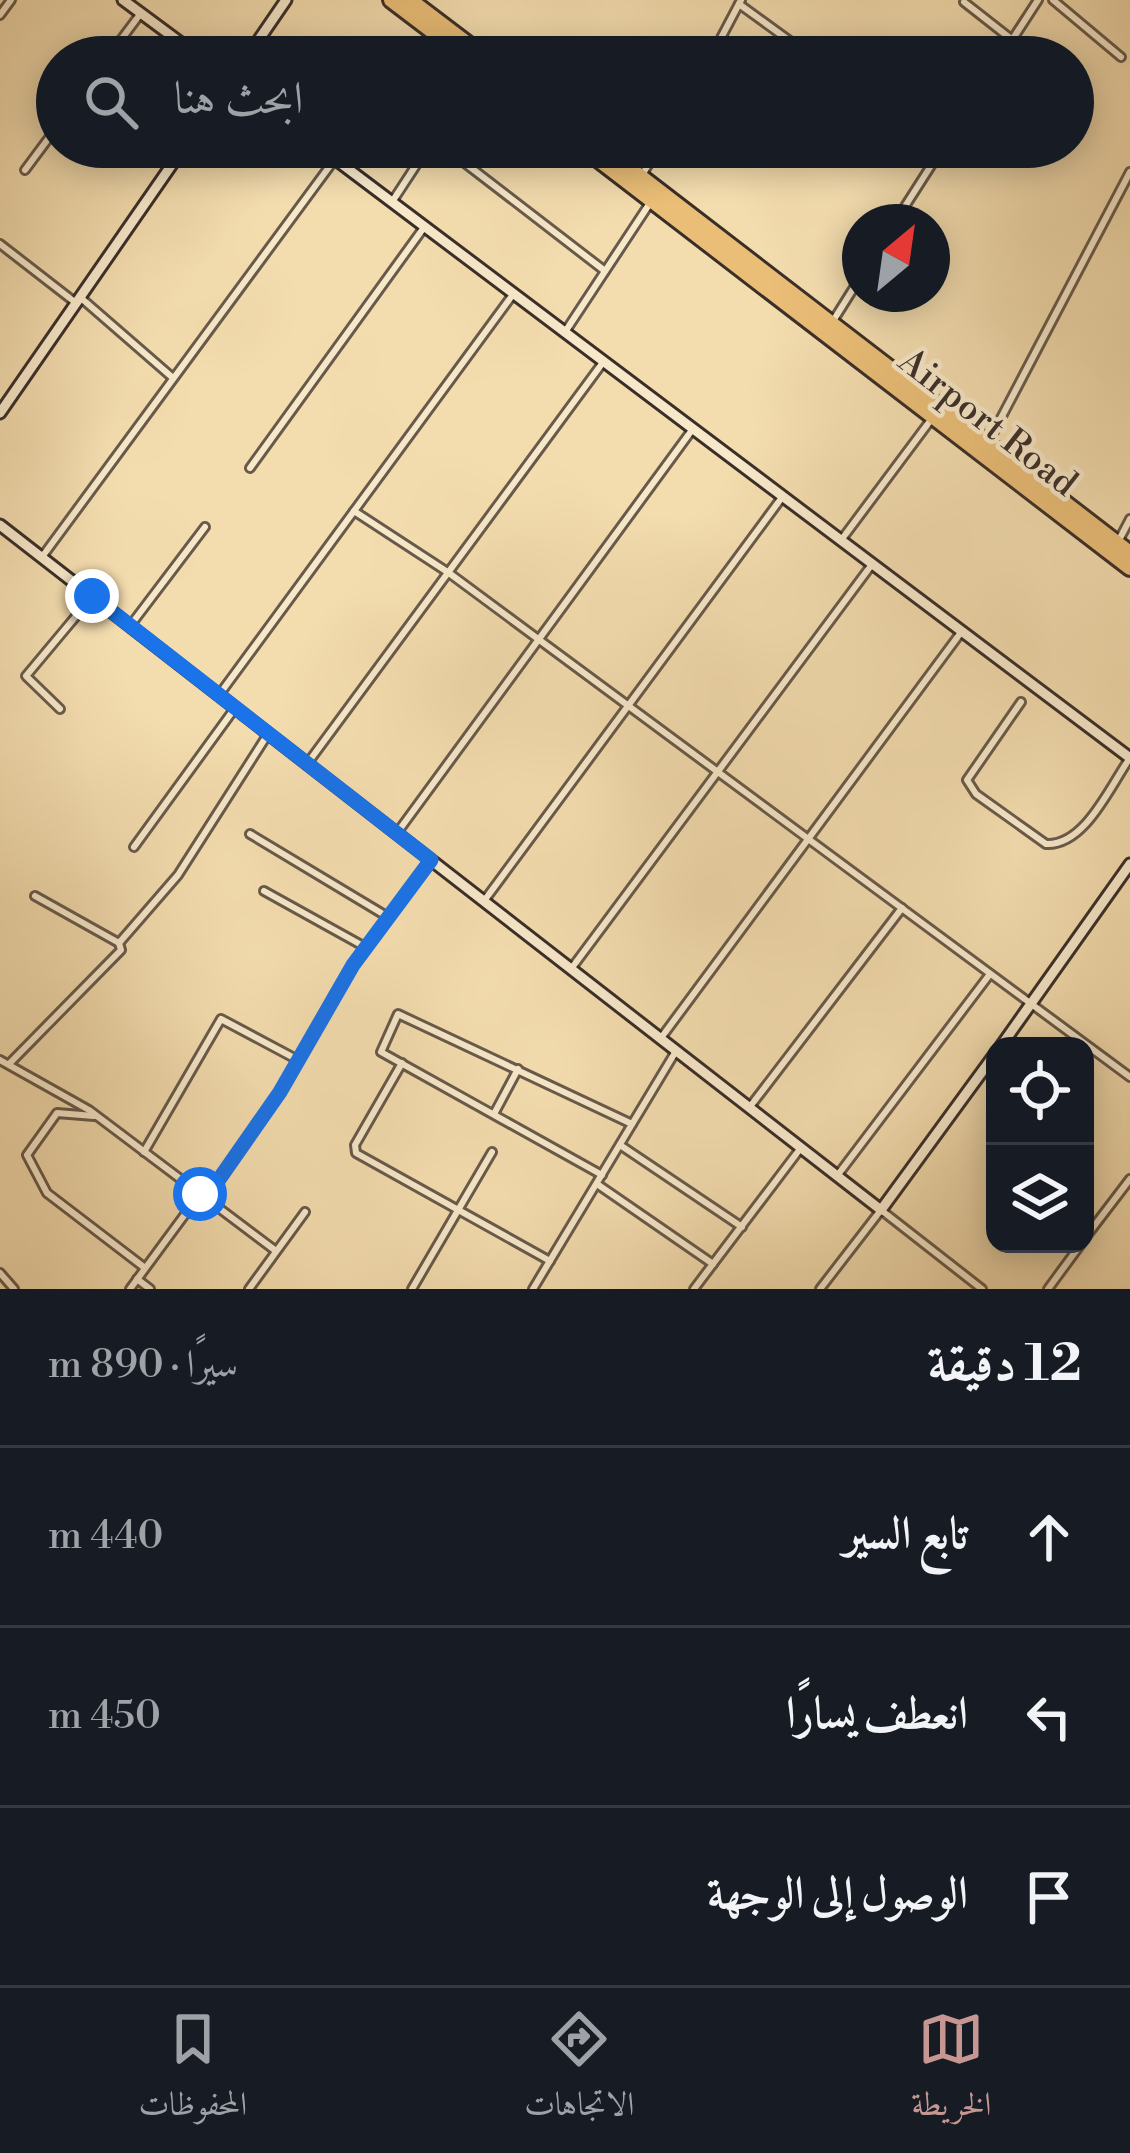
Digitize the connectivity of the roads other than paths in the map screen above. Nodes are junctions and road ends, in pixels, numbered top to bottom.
1 (11, 0) edge
2 (123, 0) edge
3 (286, 0) edge
4 (391, 0) edge
5 (410, 0) edge
6 (1038, 0) edge
7 (1053, 0) edge
8 (740, 2) edge
9 (964, 2) edge
10 (140, 13) junction
11 (0, 14) edge
12 (123, 36) edge
13 (171, 36) edge
14 (261, 36) edge
15 (438, 36) edge
16 (457, 36) edge
17 (722, 36) edge
18 (785, 36) edge
19 (1007, 36) edge
20 (1015, 36) edge
21 (1121, 57) dead end
22 (36, 155) edge
23 (169, 168) edge
24 (328, 168) edge
25 (347, 168) edge
26 (414, 168) edge
27 (471, 168) edge
28 (610, 168) edge
29 (629, 168) edge
30 (646, 168) edge
31 (930, 168) edge
32 (25, 170) dead end
33 (1130, 172) edge
34 (641, 177) junction
35 (652, 200) junction
36 (392, 202) junction
37 (907, 204) edge
38 (425, 226) junction
39 (0, 244) edge
40 (605, 271) junction
41 (514, 293) junction
42 (78, 300) junction
43 (842, 307) edge
44 (831, 324) junction
45 (566, 332) junction
46 (604, 362) junction
47 (880, 368) junction
48 (173, 378) junction
49 (0, 413) edge
50 (933, 417) junction
51 (693, 429) junction
52 (987, 444) junction
53 (250, 468) dead end
54 (783, 496) junction
55 (354, 511) junction
56 (1130, 519) edge
57 (0, 525) edge
58 (205, 527) dead end
59 (842, 539) junction
60 (1124, 549) edge
61 (41, 557) junction
62 (873, 563) junction
63 (1130, 568) edge
64 (448, 573) junction
65 (92, 596) junction
66 (130, 626) junction
67 (962, 631) junction
68 (538, 640) junction
69 (219, 695) junction
70 (1022, 701) dead end
71 (235, 707) junction
72 (627, 707) junction
73 (60, 709) dead end
74 (268, 734) junction
75 (1130, 758) edge
76 (307, 764) junction
77 (717, 774) junction
78 (397, 833) junction
79 (250, 834) dead end
80 (808, 841) junction
81 (134, 847) dead end
82 (431, 860) junction
83 (1130, 864) edge
84 (264, 891) dead end
85 (35, 896) dead end
86 (484, 901) junction
87 (902, 908) junction
88 (388, 917) junction
89 (119, 943) junction
90 (365, 947) junction
91 (572, 969) junction
92 (990, 974) junction
93 (1031, 1004) junction
94 (1007, 1037) edge
95 (661, 1039) junction
96 (676, 1052) junction
97 (298, 1060) junction
98 (4, 1062) edge
99 (402, 1063) junction
100 (986, 1066) edge
101 (518, 1070) junction
102 (1130, 1077) edge
103 (749, 1108) junction
104 (494, 1114) junction
105 (98, 1117) junction
106 (632, 1124) junction
107 (620, 1145) junction
108 (800, 1149) junction
109 (144, 1152) junction
110 (492, 1152) dead end
111 (602, 1175) junction
112 (837, 1176) junction
113 (1130, 1179) edge
114 (597, 1184) junction
115 (203, 1196) junction
116 (880, 1210) junction
117 (458, 1211) junction
118 (305, 1212) dead end
119 (1094, 1225) edge
120 (742, 1227) junction
121 (276, 1251) junction
122 (1074, 1253) edge
123 (550, 1262) junction
124 (712, 1264) junction
125 (145, 1268) junction
126 (0, 1273) edge
127 (137, 1279) junction
128 (14, 1289) edge
129 (130, 1289) edge
130 (150, 1289) edge
131 (249, 1289) edge
132 (412, 1289) edge
133 (533, 1289) edge
134 (694, 1289) edge
135 (820, 1289) edge
136 (982, 1289) edge
137 (1048, 1289) edge

1 - 11 street
2 - 10 street
3 - 14 street
4 - 15 highway
5 - 16 highway
6 - 20 street
7 - 21 street
8 - 17 street
8 - 18 street
9 - 19 street
10 - 12 street
10 - 13 street
22 - 32 street
23 - 42 street
24 - 48 street
25 - 36 street
26 - 36 street
27 - 40 street
28 - 35 highway, Airport Road
29 - 34 highway, Airport Road
30 - 34 street
31 - 37 street
33 - 52 street
34 - 44 highway, Airport Road
35 - 40 street
35 - 47 highway, Airport Road
36 - 38 street
38 - 41 street
38 - 53 street
39 - 42 street
40 - 45 street
41 - 45 street
41 - 55 street
42 - 48 street
42 - 49 street
43 - 44 street
44 - 47 highway, Airport Road
45 - 46 street
46 - 51 street
46 - 64 street
47 - 50 highway, Airport Road
47 - 52 highway, Airport Road
48 - 61 street
50 - 59 street
50 - 63 highway, Airport Road
51 - 54 street
51 - 68 street
52 - 60 highway, Airport Road
54 - 59 street
54 - 72 street
55 - 64 street
55 - 69 street
56 - 60 street
57 - 61 street
58 - 66 street
59 - 62 street
61 - 65 street
62 - 67 street
62 - 77 street
64 - 68 street
64 - 76 street
65 - 66 street
65 - 73 street
66 - 69 street
67 - 75 street
67 - 80 street
68 - 72 street
68 - 78 street
69 - 71 street
70 - 75 street
71 - 74 street
71 - 81 street
72 - 77 street
72 - 86 street
74 - 76 street
74 - 89 street
76 - 78 street
77 - 80 street
77 - 91 street
78 - 82 street
79 - 88 street
80 - 87 street
80 - 95 street
82 - 86 street
82 - 88 street
83 - 93 street
84 - 90 street
85 - 89 street
86 - 91 street
87 - 92 street
87 - 103 street
88 - 90 street
89 - 98 street
90 - 97 street
91 - 95 street
92 - 93 street
92 - 112 street
93 - 94 street
93 - 102 street
95 - 96 street
96 - 103 street
96 - 106 street
97 - 109 street
97 - 115 street
98 - 105 street
99 - 101 street
99 - 104 street
99 - 117 street
100 - 116 street
101 - 104 street
101 - 106 street
103 - 108 street
104 - 111 street
105 - 109 street
105 - 125 street
106 - 107 street
107 - 111 street
107 - 120 street
108 - 112 street
108 - 120 street
109 - 115 street
110 - 117 street
111 - 114 street
112 - 116 street
113 - 119 street
114 - 123 street
114 - 124 street
115 - 121 street
115 - 125 street
116 - 135 street
116 - 136 street
117 - 123 street
117 - 132 street
118 - 121 street
120 - 124 street
121 - 131 street
122 - 137 street
123 - 133 street
124 - 134 street
125 - 127 street
126 - 128 street
127 - 129 street
127 - 130 street

